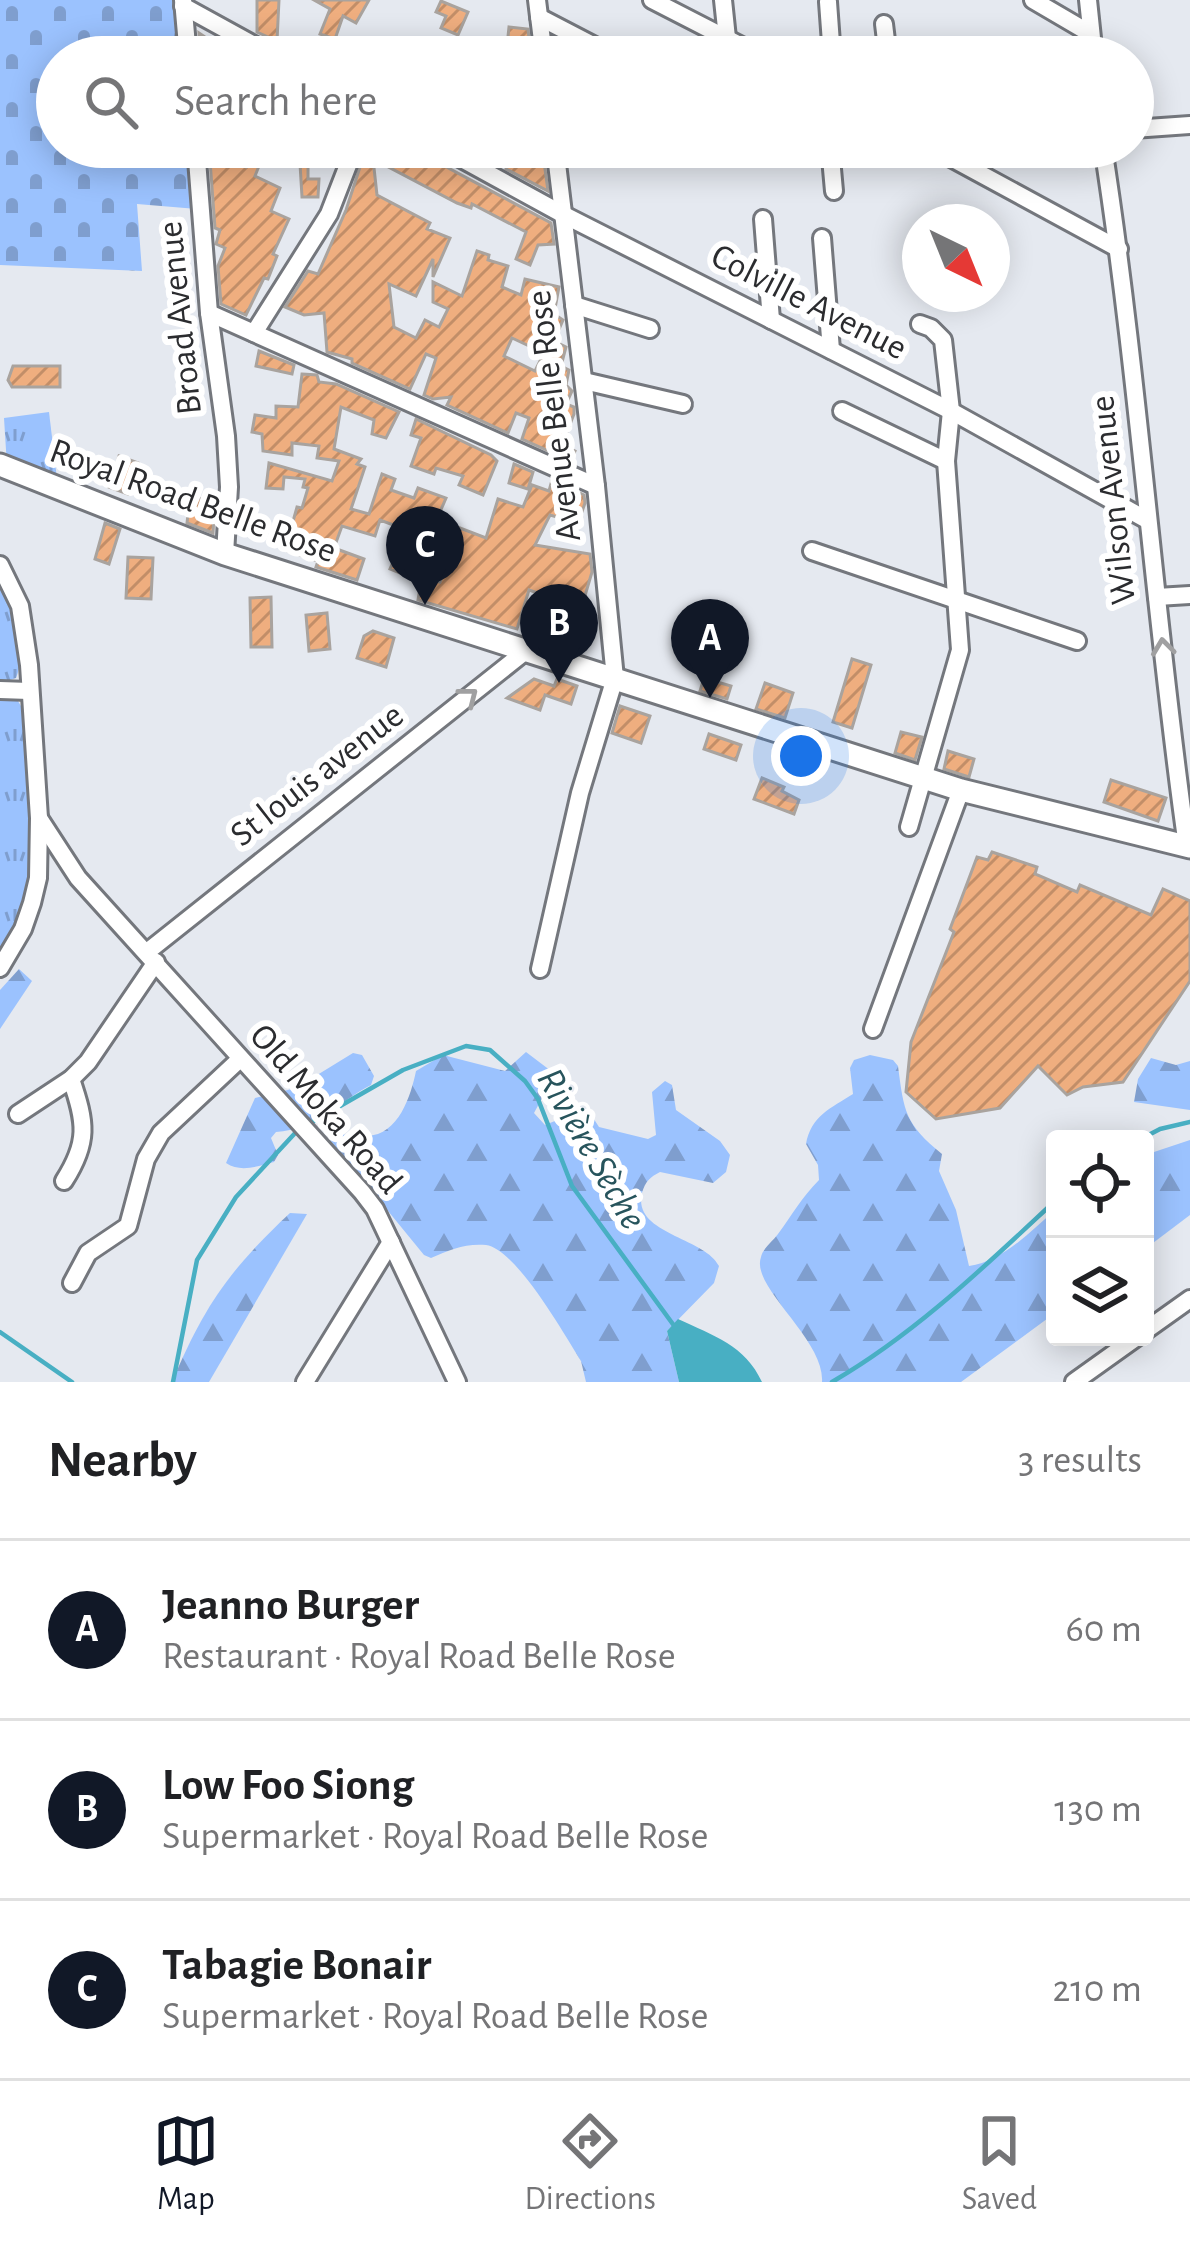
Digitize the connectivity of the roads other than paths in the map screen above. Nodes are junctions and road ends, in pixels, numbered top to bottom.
1 (652, 0) edge
2 (723, 0) edge
3 (1033, 0) edge
4 (1088, 0) edge
5 (827, 2) edge
6 (183, 3) edge
7 (538, 9) edge
8 (884, 24) dead end
9 (1091, 34) joint
10 (186, 36) edge
11 (240, 36) edge
12 (582, 36) edge
13 (723, 36) edge
14 (727, 36) edge
15 (830, 36) edge
16 (885, 36) edge
17 (1190, 125) edge
18 (1154, 127) edge
19 (198, 168) edge
20 (347, 168) edge
21 (478, 168) edge
22 (558, 168) edge
23 (832, 168) edge
24 (970, 168) edge
25 (1106, 168) edge
26 (834, 191) dead end
27 (564, 215) junction
28 (763, 219) dead end
29 (822, 238) dead end
30 (1119, 249) junction
31 (574, 305) junction
32 (209, 313) junction
33 (771, 320) junction
34 (920, 325) dead end
35 (650, 329) dead end
36 (254, 334) junction
37 (831, 350) junction
38 (584, 381) junction
39 (683, 404) dead end
40 (842, 410) dead end
41 (951, 411) junction
42 (946, 461) junction
43 (0, 465) edge
44 (596, 486) junction
45 (1147, 520) junction
46 (812, 551) dead end
47 (225, 554) junction
48 (0, 565) edge
49 (1190, 595) edge
50 (1157, 597) junction
51 (957, 598) junction
52 (1077, 641) dead end
53 (527, 650) junction
54 (615, 677) junction
55 (0, 690) edge
56 (29, 691) junction
57 (1183, 759) edge
58 (924, 778) junction
59 (961, 790) junction
60 (39, 818) junction
61 (909, 827) dead end
62 (1189, 847) edge
63 (152, 957) junction
64 (0, 968) edge
65 (540, 969) dead end
66 (873, 1029) dead end
67 (240, 1059) junction
68 (70, 1079) junction
69 (18, 1114) dead end
70 (64, 1181) dead end
71 (391, 1242) junction
72 (72, 1283) dead end
73 (1190, 1299) edge
74 (1154, 1325) edge
75 (1124, 1346) edge
76 (455, 1381) edge
77 (305, 1382) edge
78 (1074, 1382) edge

1 - 13 street
2 - 14 street
3 - 9 street
4 - 9 street
5 - 15 street
6 - 10 street
6 - 11 street
7 - 12 street
8 - 16 street
17 - 18 street
19 - 32 street, Broad Avenue
20 - 36 street
21 - 27 street, Colville Avenue
22 - 27 street, Avenue Belle Rose
23 - 26 street
24 - 30 street
25 - 30 street, Wilson Avenue
27 - 31 street, Avenue Belle Rose
27 - 33 street, Colville Avenue
28 - 33 street
29 - 37 street
30 - 45 street, Wilson Avenue
31 - 35 street
31 - 38 street, Avenue Belle Rose
32 - 36 street
32 - 47 street, Broad Avenue
33 - 37 street, Colville Avenue
34 - 41 street
36 - 44 street
37 - 41 street, Colville Avenue
38 - 39 street
38 - 44 street, Avenue Belle Rose
40 - 42 street
41 - 42 street
41 - 45 street, Colville Avenue
42 - 51 street
43 - 47 main road, Royal Road Belle Rose
44 - 54 street, Avenue Belle Rose
45 - 50 street, Wilson Avenue
46 - 51 street
47 - 53 main road, Royal Road Belle Rose
48 - 56 street
49 - 50 street
57 -> 50 street, Wilson Avenue
51 - 52 street
51 - 58 street
53 - 54 main road, Royal Road Belle Rose
63 -> 53 street, St louis avenue
54 - 58 main road, Royal Road Belle Rose
54 - 65 street
55 - 56 street
56 - 60 street
57 - 62 street, Wilson Avenue
58 - 59 main road, Royal Road Belle Rose
58 - 61 street
59 - 62 main road, Royal Road Belle Rose
59 - 66 street
60 - 63 street, Old Moka Road
60 - 64 street
63 - 67 street, Old Moka Road
63 - 68 street, St louis avenue
67 - 71 street, Old Moka Road
67 - 72 street
68 - 69 street, St louis avenue
68 - 70 street
71 - 76 street
71 - 77 street, Old Moka Road
73 - 74 street
75 - 78 street

